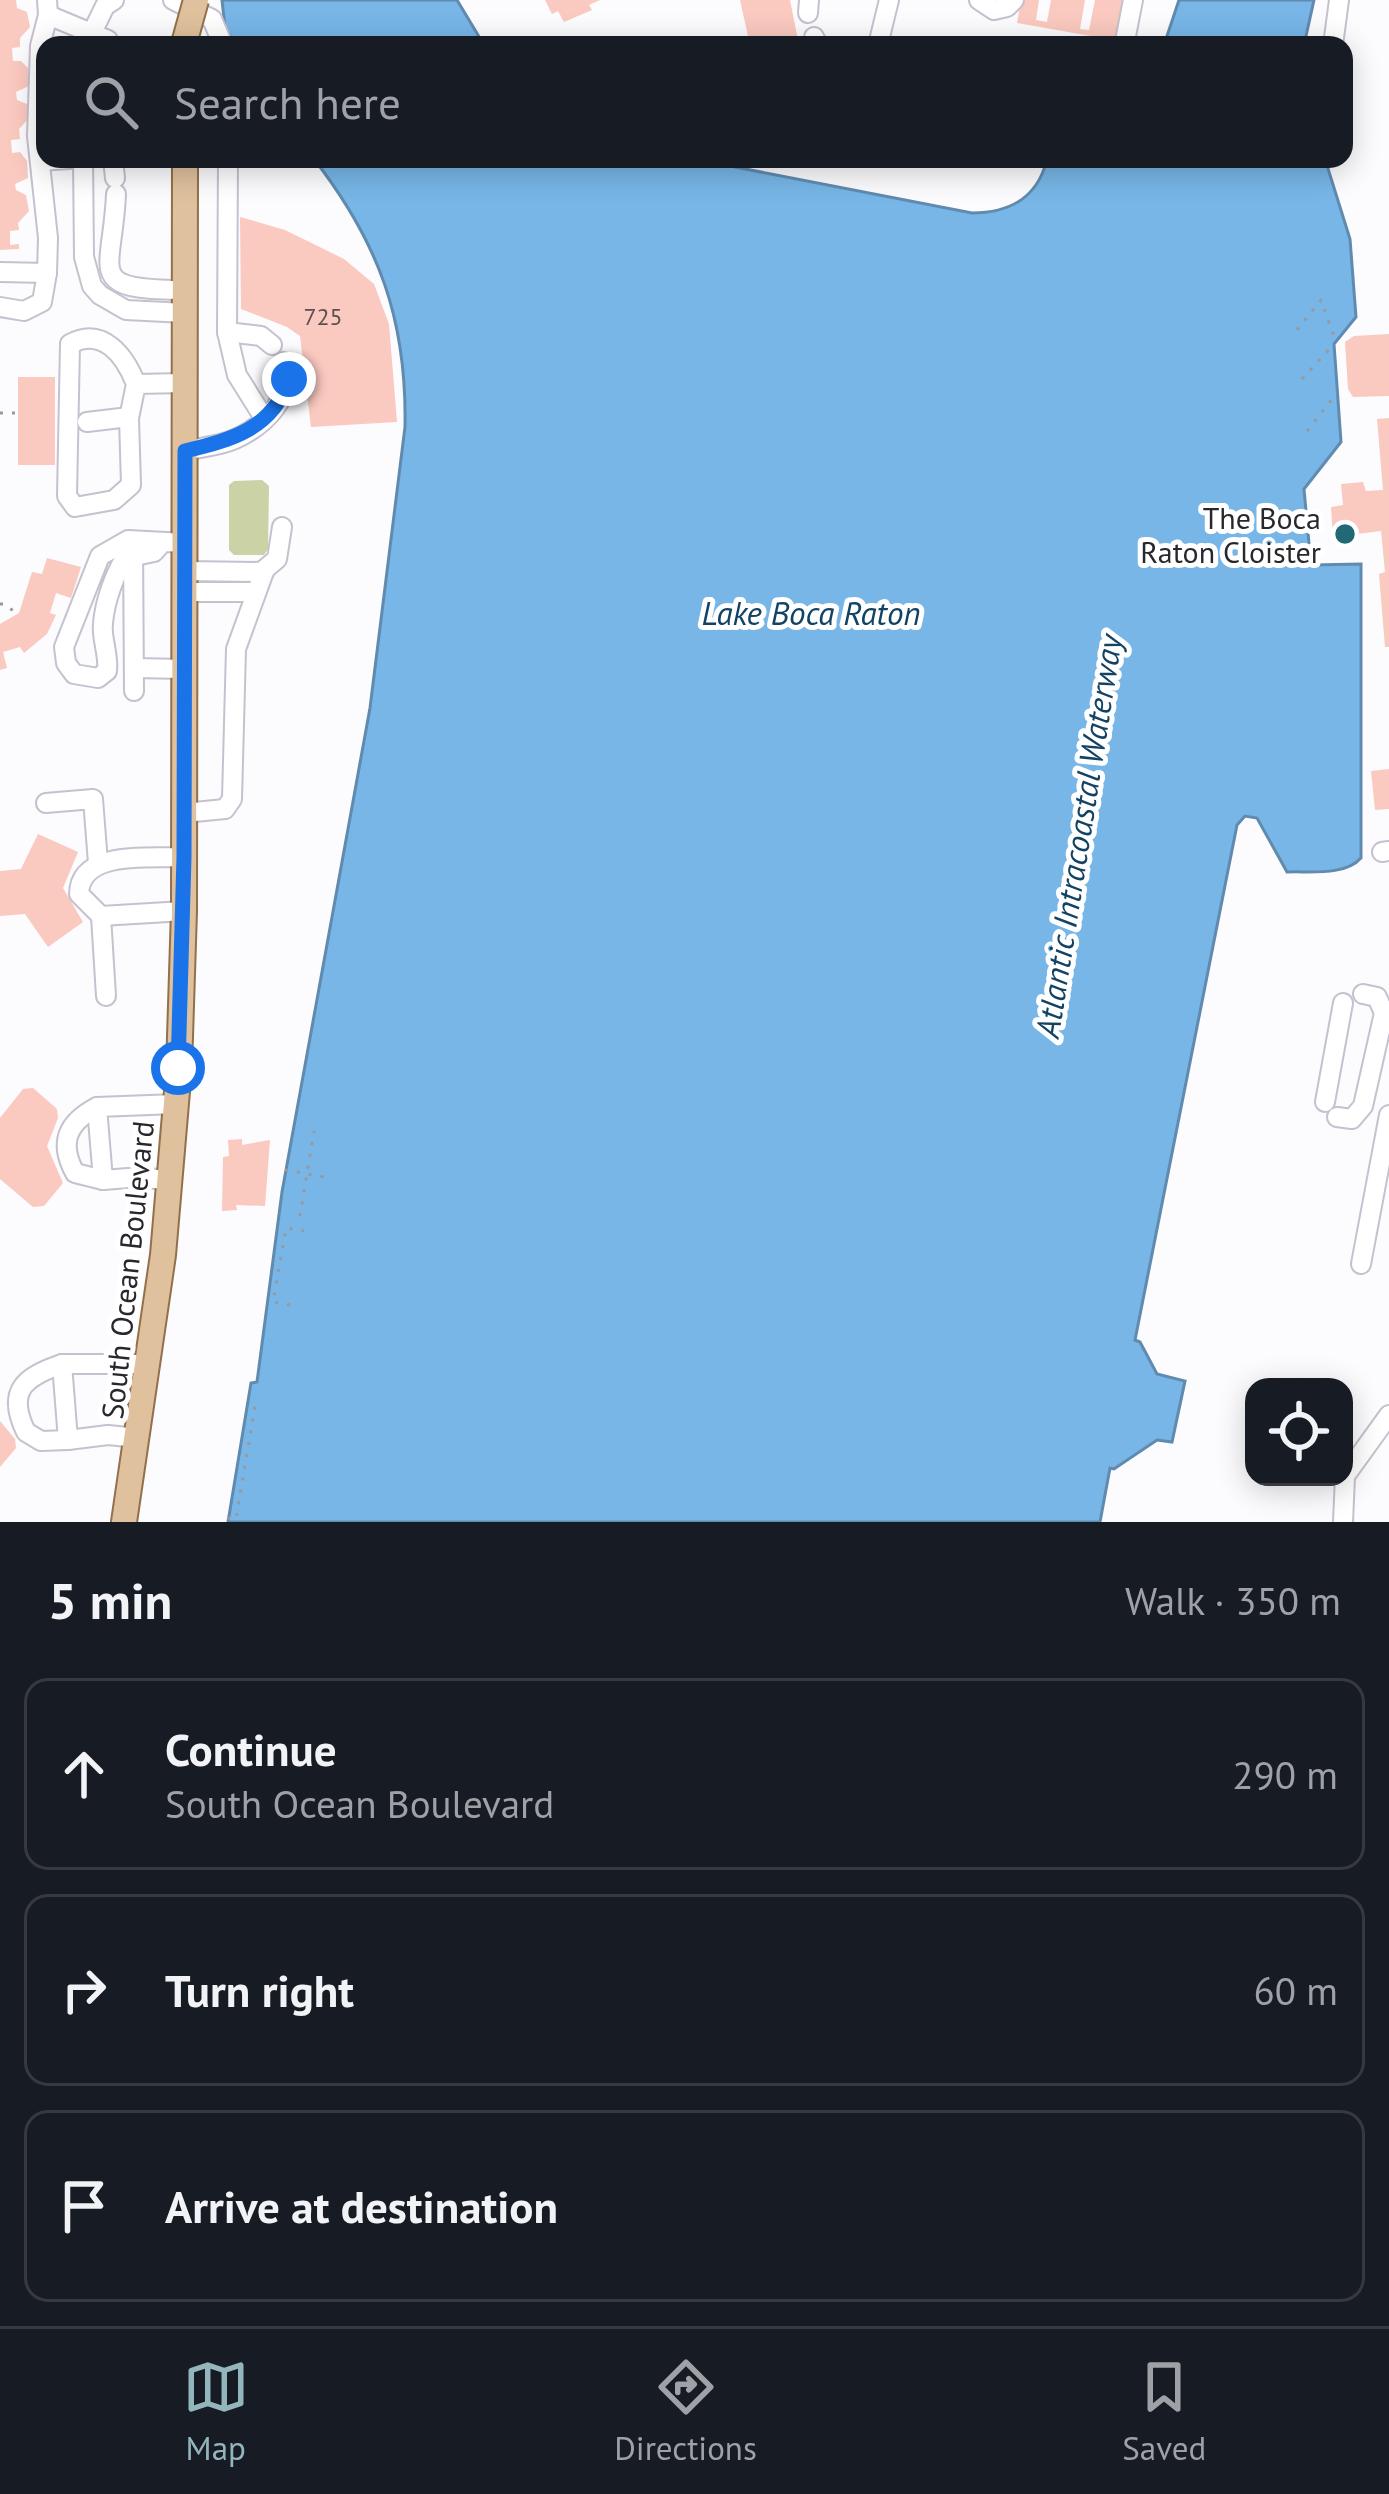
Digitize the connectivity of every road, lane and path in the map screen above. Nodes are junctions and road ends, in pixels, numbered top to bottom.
1 (117, 0) edge
2 (173, 0) edge
3 (196, 0) edge
4 (889, 0) edge
5 (979, 0) edge
6 (1014, 0) edge
7 (1133, 0) edge
8 (1339, 0) edge
9 (48, 7) edge
10 (92, 36) edge
11 (100, 36) edge
12 (187, 36) edge
13 (219, 36) edge
14 (880, 36) edge
15 (1126, 36) dead end
16 (1334, 36) edge
17 (41, 168) edge
18 (83, 168) edge
19 (185, 168) edge
20 (228, 168) edge
21 (115, 177) edge
22 (86, 212) junction
23 (114, 216) junction
24 (0, 272) edge
25 (47, 273) junction
26 (185, 301) junction
27 (0, 308) edge
28 (1297, 331) dead end
29 (227, 332) junction
30 (1303, 379) dead end
31 (185, 383) junction
32 (136, 384) junction
33 (1337, 393) dead end
34 (0, 412) edge
35 (18, 413) dead end
36 (129, 417) junction
37 (264, 418) junction
38 (87, 422) dead end
39 (1306, 431) dead end
40 (185, 451) junction
41 (282, 526) dead end
42 (173, 543) junction
43 (125, 551) junction
44 (264, 572) junction
45 (185, 581) junction
46 (256, 592) junction
47 (0, 604) edge
48 (18, 615) dead end
49 (89, 629) dead end
50 (134, 668) junction
51 (185, 669) junction
52 (134, 691) dead end
53 (46, 803) dead end
54 (184, 813) junction
55 (184, 857) junction
56 (98, 863) junction
57 (184, 911) junction
58 (100, 916) junction
59 (1364, 994) dead end
60 (106, 996) dead end
61 (1343, 1003) dead end
62 (1386, 1014) edge
63 (1336, 1038) junction
64 (1380, 1056) edge
65 (1330, 1071) junction
66 (1369, 1080) junction
67 (176, 1104) junction
68 (98, 1106) junction
69 (1363, 1106) junction
70 (1388, 1114) edge
71 (314, 1131) dead end
72 (1384, 1163) edge
73 (284, 1170) dead end
74 (307, 1174) junction
75 (325, 1177) dead end
76 (103, 1180) junction
77 (171, 1181) junction
78 (300, 1216) dead end
79 (304, 1231) dead end
80 (271, 1256) dead end
81 (281, 1258) junction
82 (1360, 1264) dead end
83 (290, 1305) dead end
84 (62, 1364) junction
85 (149, 1364) junction
86 (256, 1400) dead end
87 (1389, 1415) edge
88 (138, 1438) junction
89 (68, 1440) junction
90 (226, 1518) dead end
91 (124, 1522) edge
92 (1342, 1522) edge

1 - 11 lane
2 - 13 lane
3 - 12 main road, bridge
4 - 14 lane
5 - 6 lane
7 - 15 lane
8 - 16 lane
9 - 10 lane
17 - 25 lane
18 - 22 lane
19 - 26 main road, South Ocean Boulevard
20 - 29 lane
21 - 23 lane
22 - 23 lane
22 - 26 lane
23 - 26 lane
24 - 25 lane
25 - 27 lane
26 - 31 main road, South Ocean Boulevard
28 - 30 path
29 - 37 lane
29 - 37 lane
31 - 32 lane
31 - 40 main road, South Ocean Boulevard
32 - 36 lane
32 - 36 lane
33 - 39 path
34 - 35 path
36 - 38 lane
37 - 40 lane
40 - 42 main road, South Ocean Boulevard
41 - 44 lane
42 - 43 lane
42 - 45 main road, South Ocean Boulevard
43 - 49 lane
43 - 50 lane
44 - 45 lane
44 - 46 lane
45 - 46 lane
45 - 51 main road, South Ocean Boulevard
46 - 54 lane
47 - 48 path
50 - 51 lane
50 - 52 lane
51 - 54 main road, South Ocean Boulevard
53 - 56 lane
54 - 55 main road, South Ocean Boulevard
55 - 56 lane
55 - 57 main road, South Ocean Boulevard
56 - 58 lane
57 - 58 lane
57 - 67 main road, South Ocean Boulevard
58 - 60 lane
59 - 62 lane
61 - 63 lane
62 - 64 lane
63 - 64 lane
63 - 65 lane
64 - 66 lane
65 - 66 lane
65 - 69 lane
66 - 69 lane
67 - 68 lane
67 - 77 main road, South Ocean Boulevard
68 - 76 lane
68 - 76 lane
69 - 70 lane
70 - 72 lane
71 - 74 path
72 - 82 lane
73 - 74 path
74 - 75 path
74 - 78 path
76 - 77 lane
77 - 85 main road, South Ocean Boulevard
79 - 81 path
80 - 81 path
81 - 83 path
84 - 85 lane
84 - 89 lane
84 - 89 lane
85 - 88 main road, South Ocean Boulevard
86 - 90 path
87 - 92 lane
88 - 89 lane
88 - 91 main road, South Ocean Boulevard

